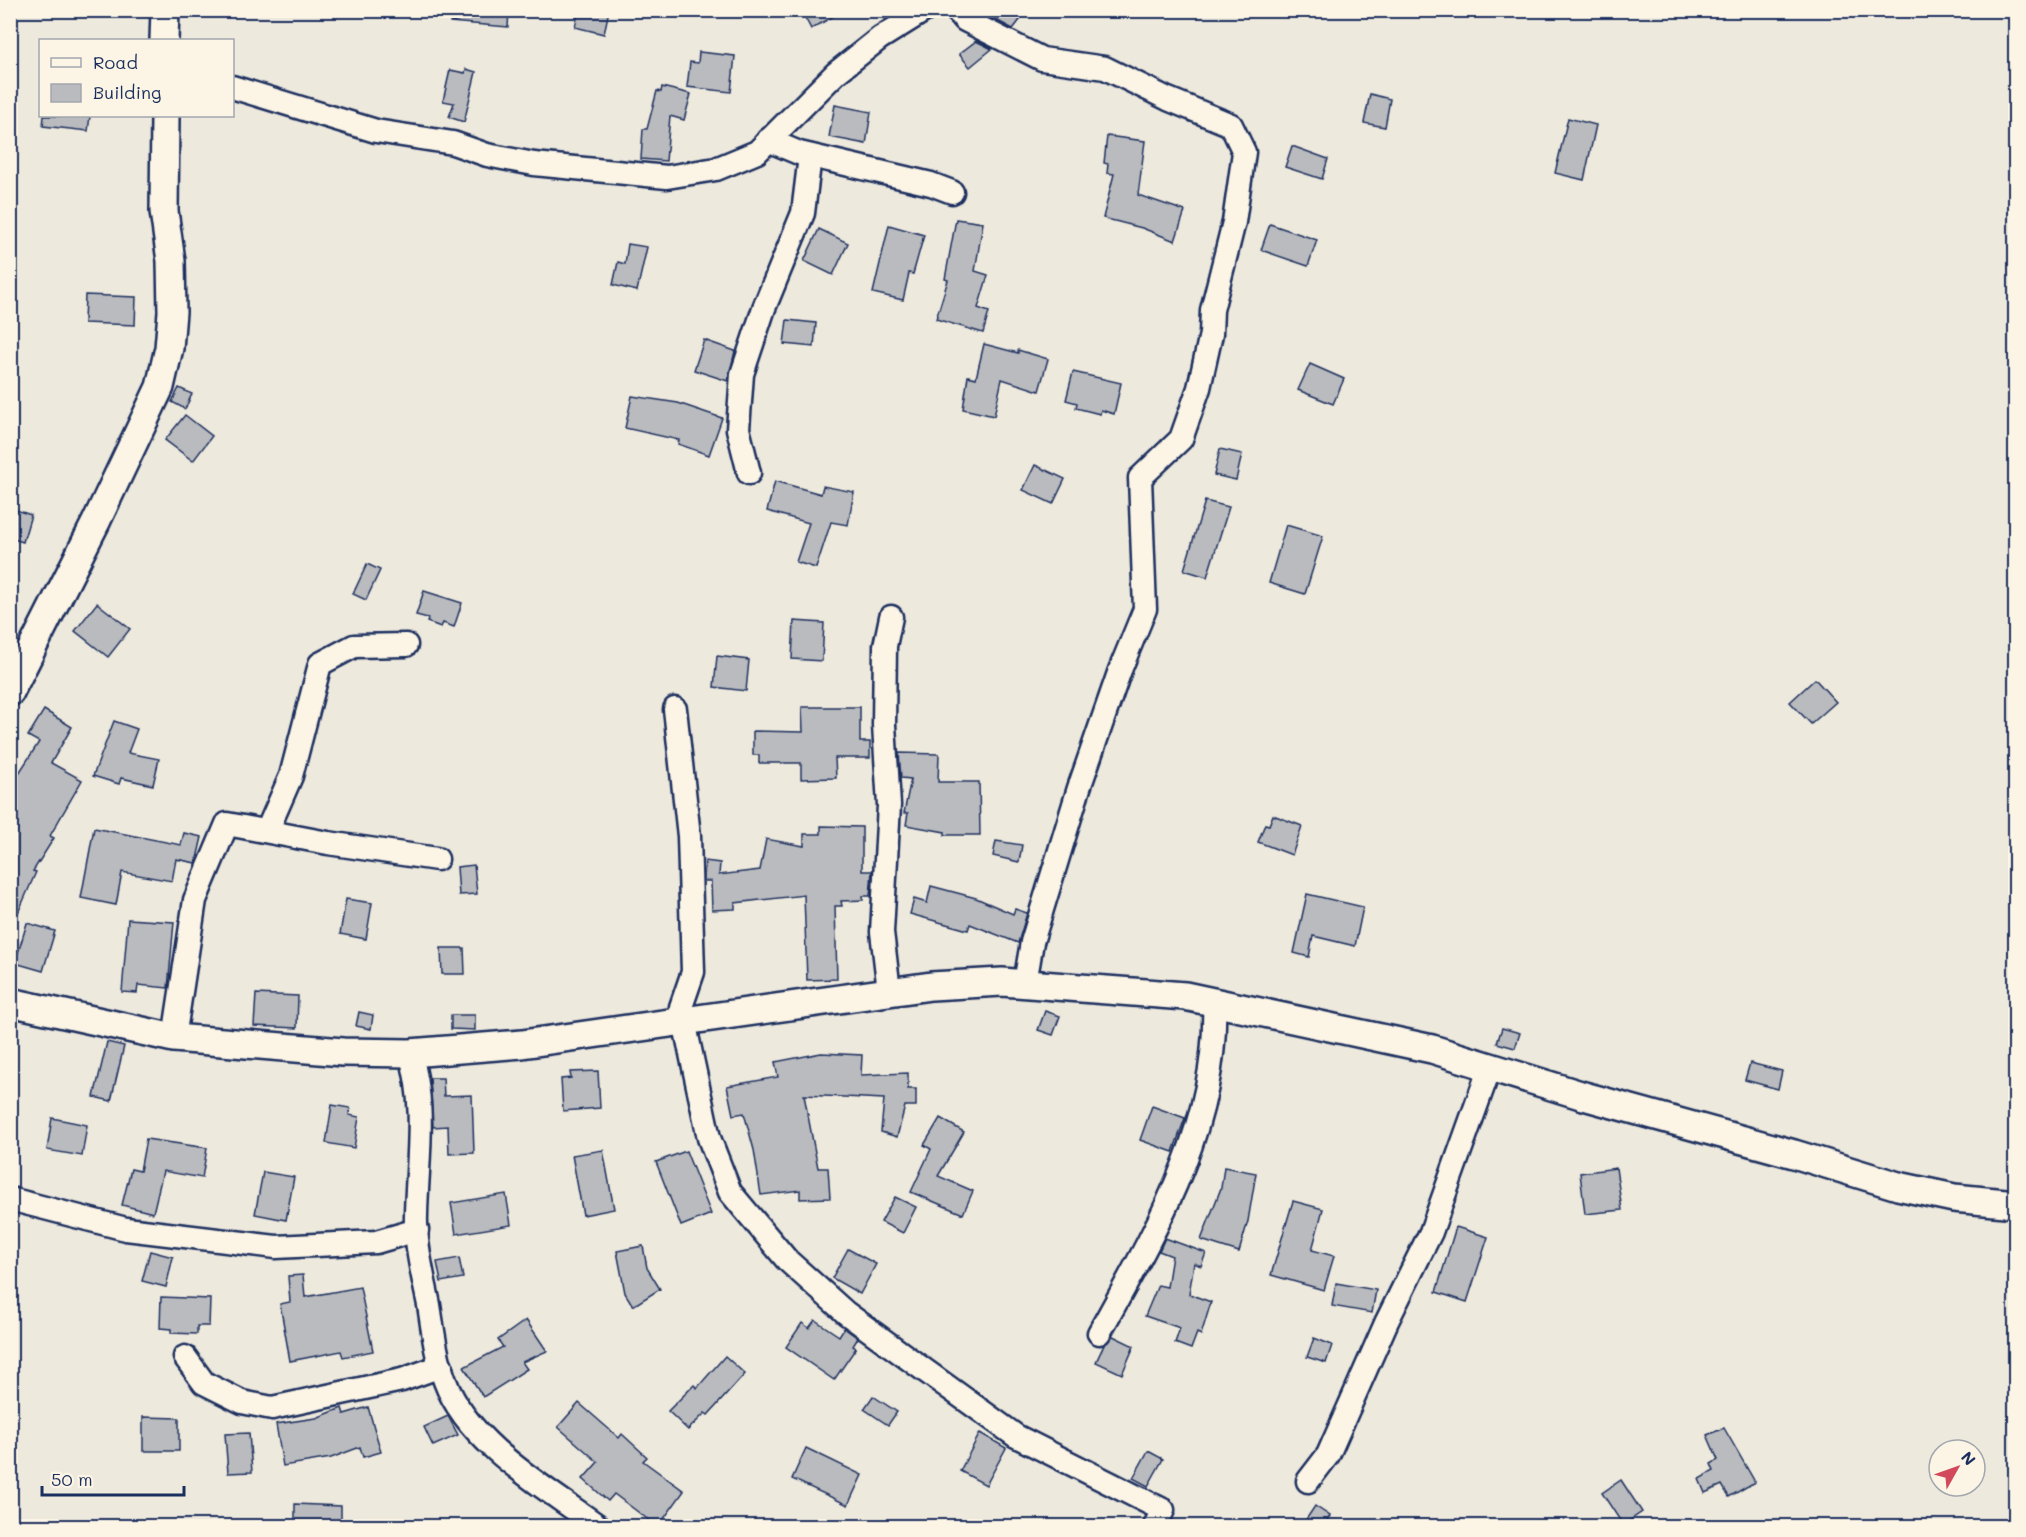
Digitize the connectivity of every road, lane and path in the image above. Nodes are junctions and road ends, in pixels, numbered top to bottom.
1 (165, 10) edge
2 (925, 10) edge
3 (956, 10) edge
4 (164, 39) edge
5 (234, 88) edge
6 (165, 117) edge
7 (768, 140) junction
8 (810, 156) junction
9 (952, 192) dead end
10 (749, 473) dead end
11 (891, 617) dead end
12 (406, 645) dead end
13 (10, 692) edge
14 (675, 709) dead end
15 (267, 831) junction
16 (437, 859) dead end
17 (1025, 983) junction
18 (889, 991) junction
19 (10, 1002) edge
20 (1215, 1002) junction
21 (684, 1020) junction
22 (174, 1038) junction
23 (410, 1053) junction
24 (1490, 1067) junction
25 (10, 1198) edge
26 (2016, 1204) edge
27 (417, 1230) junction
28 (1100, 1333) dead end
29 (186, 1357) dead end
30 (441, 1366) junction
31 (1308, 1481) dead end
32 (598, 1527) edge
33 (1155, 1527) edge

1 - 4 street
2 - 7 street
3 - 17 street
5 - 7 street
6 - 13 street
7 - 8 street
8 - 9 street
8 - 10 street
11 - 18 street
12 - 15 street
14 - 21 street
15 - 16 street
15 - 22 street
17 - 18 street
17 - 20 street
18 - 21 street
19 - 22 street
20 - 24 street
20 - 28 street
21 - 23 street
21 - 33 street
22 - 23 street
23 - 27 street
24 - 26 street
24 - 31 street
25 - 27 street
27 - 30 street
29 - 30 street
30 - 32 street

